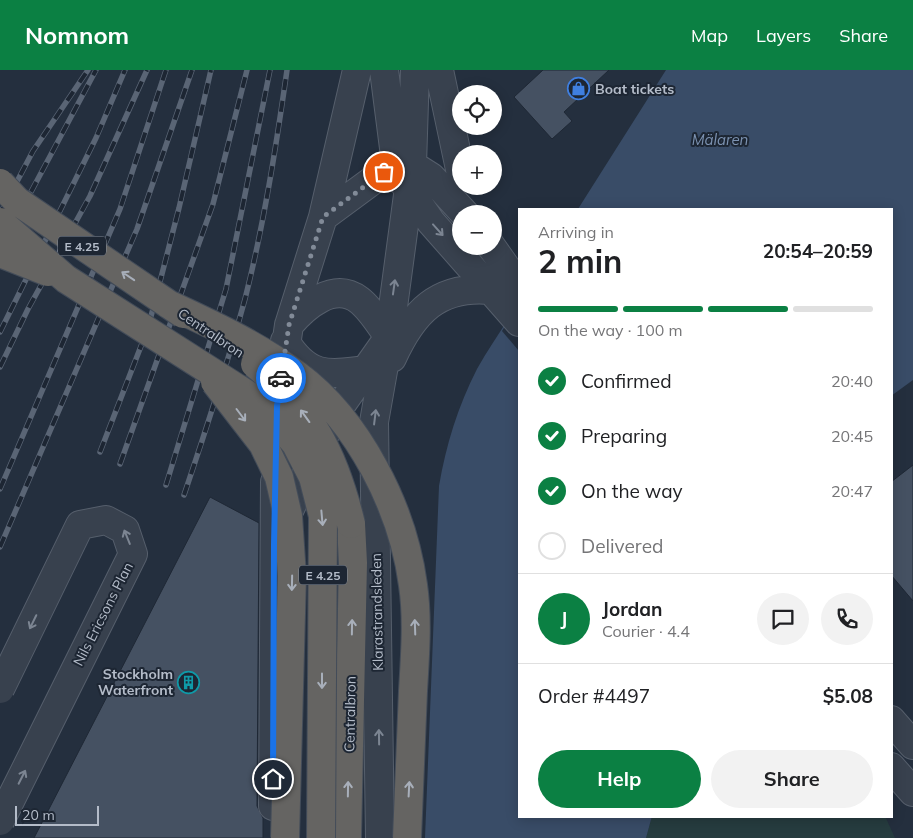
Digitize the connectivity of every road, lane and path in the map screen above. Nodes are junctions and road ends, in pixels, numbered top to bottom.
1 (357, 70) edge
2 (384, 70) edge
3 (415, 70) edge
4 (439, 70) edge
5 (455, 145) edge
6 (406, 175) junction
7 (0, 183) edge
8 (457, 205) edge
9 (323, 217) junction
10 (0, 222) edge
11 (0, 253) edge
12 (498, 255) edge
13 (66, 279) junction
14 (518, 285) edge
15 (492, 290) junction
16 (168, 304) junction
17 (515, 318) edge
18 (287, 333) junction
19 (389, 337) junction
20 (200, 363) junction
21 (373, 378) junction
22 (274, 544) junction
23 (0, 689) edge
24 (893, 722) edge
25 (913, 745) edge
26 (893, 768) edge
27 (913, 792) edge
28 (0, 821) edge
29 (273, 838) edge
30 (285, 838) edge
31 (321, 838) edge
32 (347, 838) edge
33 (380, 838) edge
34 (407, 838) edge

1 - 9 street
2 - 6 street, Klarastrandsleden
3 - 6 street, Klarastrandsleden
4 - 5 street
6 - 8 street
6 - 9 street
6 -> 15 street, Klarastrandsleden
19 -> 6 street, Klarastrandsleden
16 -> 7 highway, Centralbron / E 4.25, bridge
9 - 18 street
10 - 13 highway, Centralbron / E 4.25, bridge
11 - 13 highway, bridge
12 - 14 street
13 - 20 highway, Centralbron / E 4.25, bridge
15 - 17 street, Klarastrandsleden
15 - 21 street, Klarastrandsleden
32 -> 16 highway, Centralbron / E 4.25, bridge
34 -> 16 highway, bridge
18 - 19 street
18 - 21 street
18 - 22 street
19 - 21 street, Klarastrandsleden
20 -> 30 highway, bridge
20 -> 31 highway, Centralbron / E 4.25, bridge
21 - 22 street
33 -> 21 street, Klarastrandsleden
22 - 29 street
28 -> 23 street, Nils Ericsons Plan, bridge
24 - 25 street
26 - 27 street

